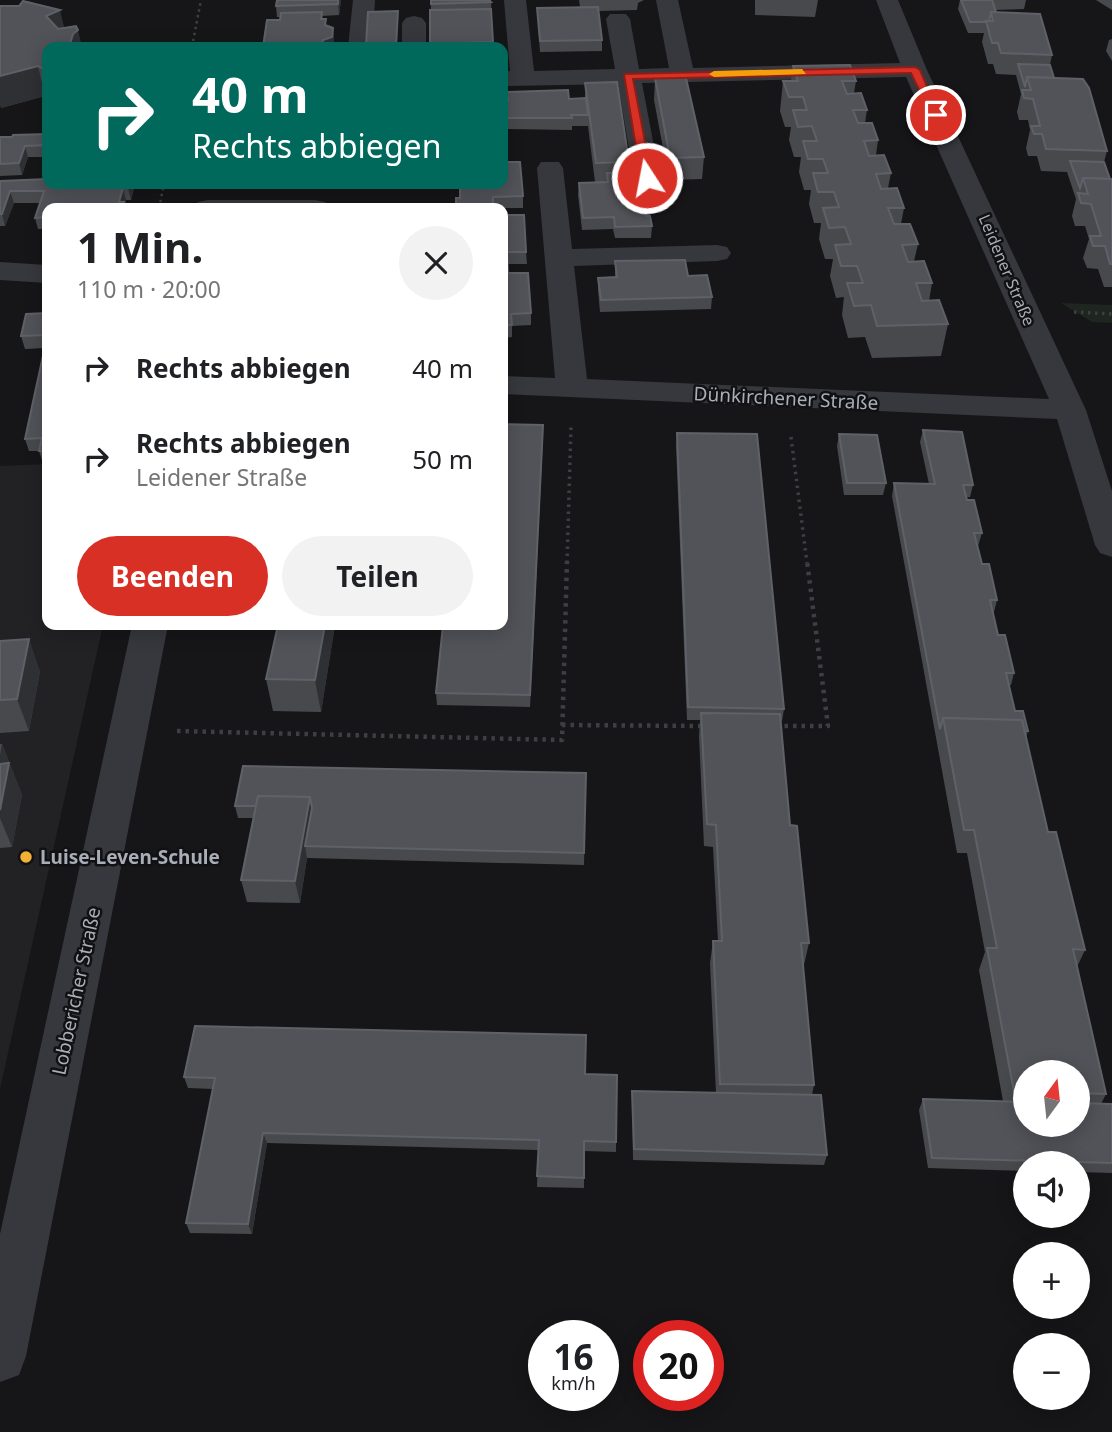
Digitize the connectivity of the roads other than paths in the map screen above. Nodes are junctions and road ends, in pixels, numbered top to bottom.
1 (364, 0) edge
2 (515, 0) edge
3 (667, 0) edge
4 (887, 0) edge
5 (618, 19) dead end
6 (414, 23) dead end
7 (360, 42) edge
8 (414, 42) edge
9 (915, 70) junction
10 (683, 75) junction
11 (628, 76) junction
12 (512, 79) edge
13 (550, 168) dead end
14 (647, 178) edge
15 (717, 253) dead end
16 (558, 258) junction
17 (0, 271) edge
18 (42, 274) edge
19 (508, 384) edge
20 (572, 388) junction
21 (1070, 410) junction
22 (1112, 545) edge
23 (149, 630) edge
24 (0, 1356) edge

1 - 7 street
2 - 12 street
3 - 10 street
4 - 9 street, Leidener Straße
5 - 11 street
6 - 8 street
9 - 10 street
9 - 21 street, Leidener Straße
10 - 11 street
11 - 12 street
11 - 14 street
13 - 16 street
15 - 16 street
16 - 20 street
17 - 18 street
19 - 20 street, Dünkirchener Straße
20 - 21 street, Dünkirchener Straße
21 - 22 street, Leidener Straße
23 - 24 street, Lobbericher Straße

